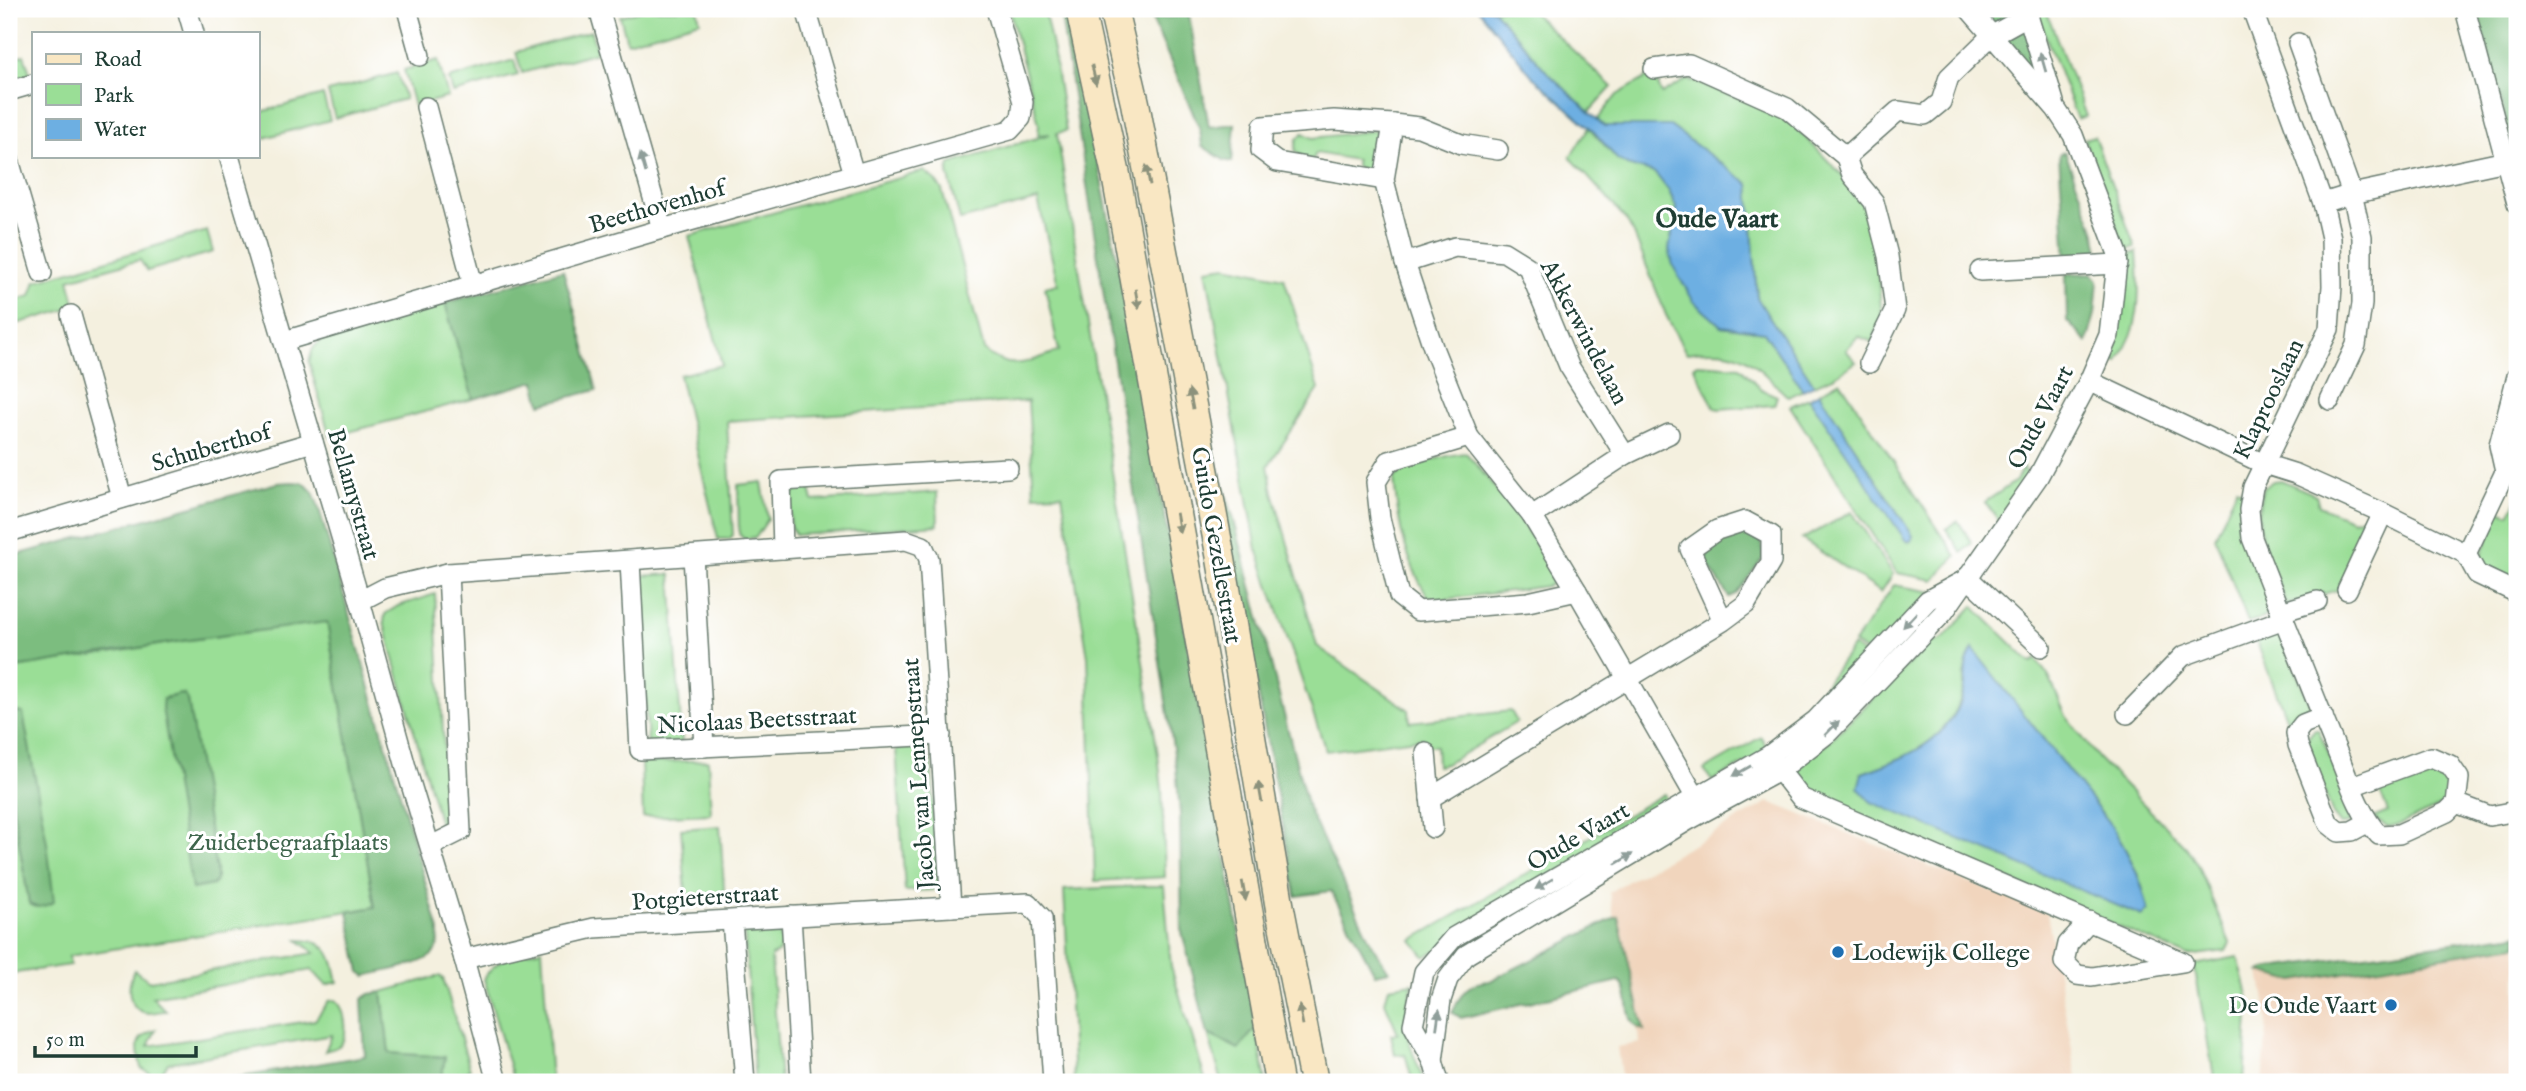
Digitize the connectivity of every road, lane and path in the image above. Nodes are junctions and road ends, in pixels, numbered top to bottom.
1 (187, 9) edge
2 (407, 9) edge
3 (599, 9) edge
4 (806, 9) edge
5 (996, 9) edge
6 (1080, 9) edge
7 (1113, 9) edge
8 (1969, 9) edge
9 (2252, 9) edge
10 (2465, 9) edge
11 (2027, 12) edge
12 (194, 32) edge
13 (1992, 36) junction
14 (2298, 43) dead end
15 (420, 55) dead end
16 (1654, 69) dead end
17 (32, 84) edge
18 (9, 91) edge
19 (426, 107) dead end
20 (2056, 109) junction
21 (1394, 124) junction
22 (1498, 150) dead end
23 (1846, 157) junction
24 (230, 158) edge
25 (9, 160) edge
26 (2506, 161) junction
27 (854, 174) junction
28 (1384, 180) junction
29 (2352, 194) junction
30 (2323, 203) junction
31 (2517, 203) edge
32 (662, 229) junction
33 (1405, 263) junction
34 (2118, 264) junction
35 (1980, 271) dead end
36 (42, 273) dead end
37 (473, 285) junction
38 (71, 315) dead end
39 (284, 341) junction
40 (1869, 363) dead end
41 (2517, 376) edge
42 (2089, 381) junction
43 (2330, 400) dead end
44 (1669, 434) dead end
45 (1469, 438) junction
46 (313, 442) junction
47 (1625, 455) junction
48 (2263, 464) junction
49 (1008, 468) dead end
50 (122, 498) junction
51 (2383, 513) junction
52 (1532, 516) junction
53 (9, 532) edge
54 (783, 549) junction
55 (2466, 554) junction
56 (693, 556) junction
57 (630, 561) junction
58 (448, 573) junction
59 (1966, 579) junction
60 (2347, 590) dead end
61 (1577, 591) junction
62 (2517, 593) edge
63 (360, 601) junction
64 (2317, 601) dead end
65 (2283, 615) junction
66 (1723, 621) junction
67 (2041, 647) dead end
68 (1628, 679) junction
69 (2127, 715) dead end
70 (2323, 716) junction
71 (941, 735) junction
72 (704, 747) junction
73 (1426, 753) dead end
74 (1774, 763) junction
75 (2352, 786) junction
76 (1430, 798) junction
77 (2456, 803) junction
78 (1699, 804) junction
79 (2517, 811) edge
80 (2367, 823) junction
81 (1433, 828) dead end
82 (430, 846) junction
83 (951, 907) junction
84 (791, 916) junction
85 (732, 921) junction
86 (2089, 921) junction
87 (464, 959) junction
88 (1433, 1061) junction
89 (497, 1082) edge
90 (745, 1082) edge
91 (801, 1082) edge
92 (1053, 1082) edge
93 (1279, 1082) edge
94 (1314, 1082) edge
95 (1438, 1082) edge

1 - 12 street
2 - 15 street
32 -> 3 street
4 - 27 street
5 - 27 street, Beethovenhof
6 -> 93 main road, Guido Gezellestraat
94 -> 7 main road, Guido Gezellestraat
8 - 13 street, Oude Vaart
9 - 30 street, Klaprooslaan
10 - 26 street
11 - 13 street, Oude Vaart
20 -> 11 street, Oude Vaart
13 - 20 street, Oude Vaart
13 - 23 street
14 - 29 street
16 - 23 street
17 - 18 street
19 - 37 street
20 - 34 street, Oude Vaart
21 - 22 street
21 - 28 street
21 - 28 street
23 - 40 street
24 - 39 street, Bellamystraat
25 - 36 street
26 - 29 street
26 - 31 street
27 - 32 street, Beethovenhof
28 - 33 street
29 - 30 street
29 - 43 street
30 - 48 street, Klaprooslaan
32 - 37 street, Beethovenhof
33 - 45 street
33 - 47 street, Akkerwindelaan
34 - 35 street
34 - 42 street, Oude Vaart
37 - 39 street, Beethovenhof
38 - 50 street
39 - 46 street, Bellamystraat
41 - 55 street
42 - 48 street
42 - 59 street, Oude Vaart
44 - 47 street
45 - 52 street
45 - 61 street
46 - 50 street, Schuberthof
46 - 63 street, Bellamystraat
47 - 52 street
48 - 51 street
48 - 65 street, Klaprooslaan
49 - 54 street
50 - 53 street, Schuberthof
51 - 55 street
51 - 60 street
52 - 61 street
54 - 56 street
54 - 71 street, Jacob van Lennepstraat
55 - 62 street
56 - 57 street
56 - 72 street
57 - 58 street
57 - 72 street, Nicolaas Beetsstraat
58 - 63 street
58 - 82 street
59 - 67 street
59 - 74 street, Oude Vaart
61 - 68 street
63 - 82 street, Bellamystraat
64 - 65 street
65 - 69 street
65 - 70 street, Klaprooslaan
66 - 66 street
66 - 68 street
68 - 76 street
68 - 78 street
70 - 75 street, Klaprooslaan
70 - 80 street
71 - 72 street, Nicolaas Beetsstraat
71 - 83 street, Jacob van Lennepstraat
73 - 76 street
74 - 78 street, Oude Vaart
74 - 86 street
75 - 77 street
75 - 80 street, Klaprooslaan
76 - 81 street
77 - 79 street
77 - 80 street
88 -> 78 street, Oude Vaart
78 -> 88 street, Oude Vaart
82 - 87 street, Bellamystraat
83 - 84 street, Potgieterstraat
83 - 92 street, Jacob van Lennepstraat
84 - 85 street, Potgieterstraat
84 - 91 street
85 - 87 street, Potgieterstraat
85 - 90 street
86 - 86 street
87 - 89 street, Bellamystraat
88 - 95 street

